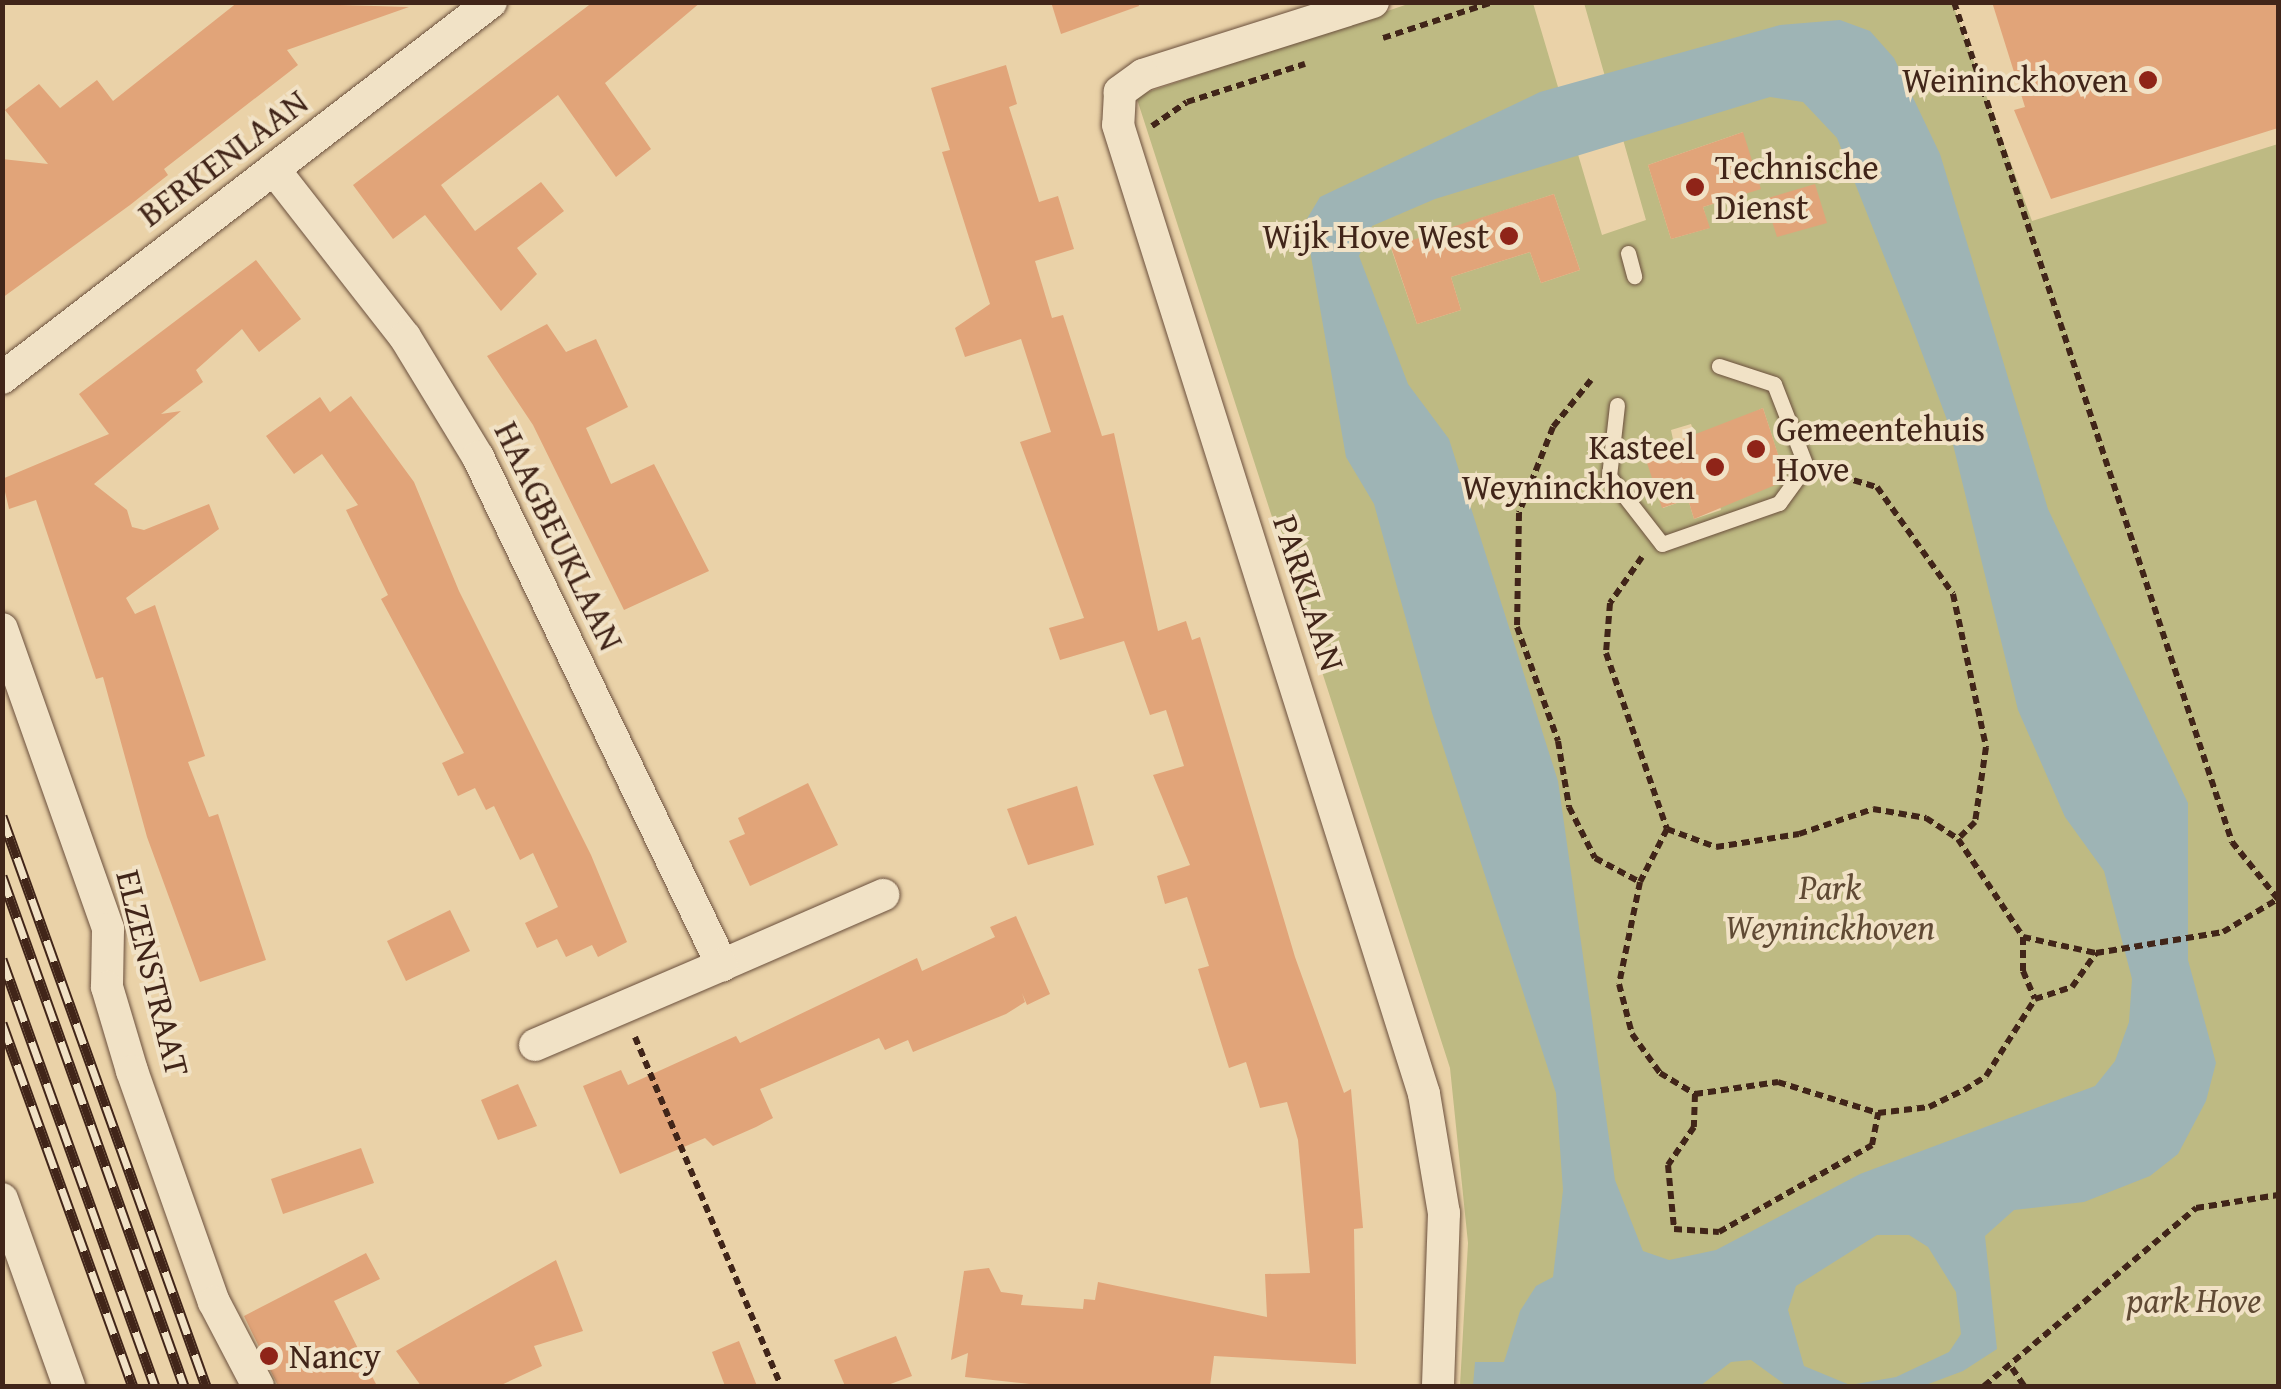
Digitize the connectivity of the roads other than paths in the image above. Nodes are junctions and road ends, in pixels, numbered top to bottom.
1 (491, 2) edge
2 (1373, 2) edge
3 (276, 172) junction
4 (1628, 253) dead end
5 (1634, 276) dead end
6 (1719, 366) dead end
7 (2, 378) edge
8 (1617, 405) dead end
9 (2, 629) edge
10 (883, 895) dead end
11 (722, 964) junction
12 (535, 1045) dead end
13 (2, 1199) edge
14 (69, 1386) edge
15 (258, 1386) edge
16 (1438, 1386) edge

1 - 3 street, BERKENLAAN
2 - 16 street, PARKLAAN
3 - 7 street, BERKENLAAN
3 - 11 street, HAAGBEUKLAAN
4 - 5 lane
6 - 8 lane
9 - 15 street, ELZENSTRAAT
10 - 11 street
11 - 12 street
13 - 14 street

